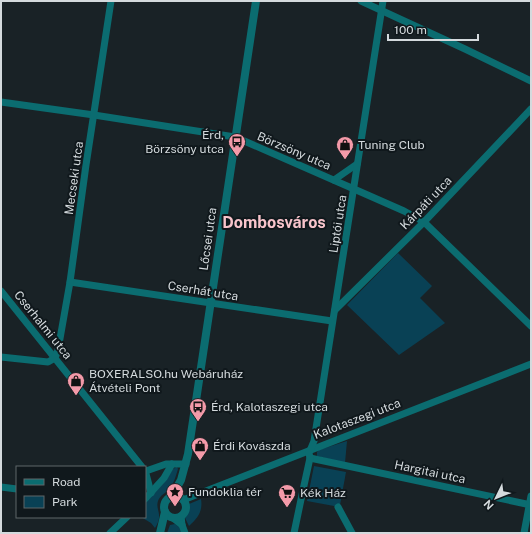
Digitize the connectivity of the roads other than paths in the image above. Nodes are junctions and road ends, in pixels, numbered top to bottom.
1 (111, 1) edge
2 (256, 1) edge
3 (360, 1) edge
4 (383, 1) edge
5 (381, 10) junction
6 (531, 81) edge
7 (1, 102) edge
8 (531, 109) edge
9 (94, 115) junction
10 (235, 137) junction
11 (357, 164) junction
12 (334, 180) junction
13 (354, 188) junction
14 (424, 222) junction
15 (70, 282) junction
16 (1, 291) edge
17 (211, 304) junction
18 (335, 310) junction
19 (332, 321) junction
20 (531, 326) edge
21 (1, 356) edge
22 (55, 358) junction
23 (531, 364) edge
24 (311, 449) junction
25 (310, 458) junction
26 (172, 464) junction
27 (186, 464) junction
28 (141, 466) edge
29 (146, 467) edge
30 (146, 478) edge
31 (1, 487) edge
32 (16, 489) edge
33 (151, 494) junction
34 (531, 496) edge
35 (146, 498) edge
36 (180, 499) junction
37 (530, 504) edge
38 (338, 508) dead end
39 (165, 512) junction
40 (177, 517) junction
41 (126, 518) edge
42 (161, 532) edge
43 (110, 533) edge
44 (185, 533) edge
45 (294, 533) edge
46 (352, 533) edge
47 (524, 533) edge

1 - 9 street, Mecseki utca
2 - 10 street, Lőcsei utca
3 - 5 street
4 - 5 street, Liptói utca
5 - 6 street
5 - 11 street, Liptói utca
7 - 9 street, Börzsöny utca
8 - 14 street, Kárpáti utca
9 - 10 street, Börzsöny utca
9 - 15 street, Mecseki utca
10 - 12 street, Börzsöny utca
10 - 17 street, Lőcsei utca
11 - 12 street
11 - 13 street, Liptói utca
12 - 13 street, Börzsöny utca
13 - 14 street, Börzsöny utca
13 - 18 street, Liptói utca
14 - 18 street, Kárpáti utca
14 - 20 street, Börzsöny utca
15 - 17 street, Cserhát utca
15 - 22 street, Mecseki utca
16 - 22 street, Cserhalmi utca
17 - 19 street, Cserhát utca
17 - 27 street, Lőcsei utca
18 - 19 street, Liptói utca
19 - 24 street, Liptói utca
21 - 22 street
22 - 28 street, Cserhalmi utca
23 - 24 street, Kalotaszegi utca
24 - 25 street, Liptói utca
24 - 36 street, Kalotaszegi utca
25 - 37 street, Hargitai utca
25 - 45 street, Liptói utca
26 - 27 street
26 - 29 street
26 - 33 street
27 - 36 street, Lőcsei utca
30 - 33 street, Cserhalmi utca
31 - 32 street
33 - 35 street
34 - 37 street
36 - 39 street
36 - 40 street
37 - 47 street
38 - 46 street
39 - 40 street
39 - 42 street
40 - 42 street
40 - 44 street
41 - 43 street

